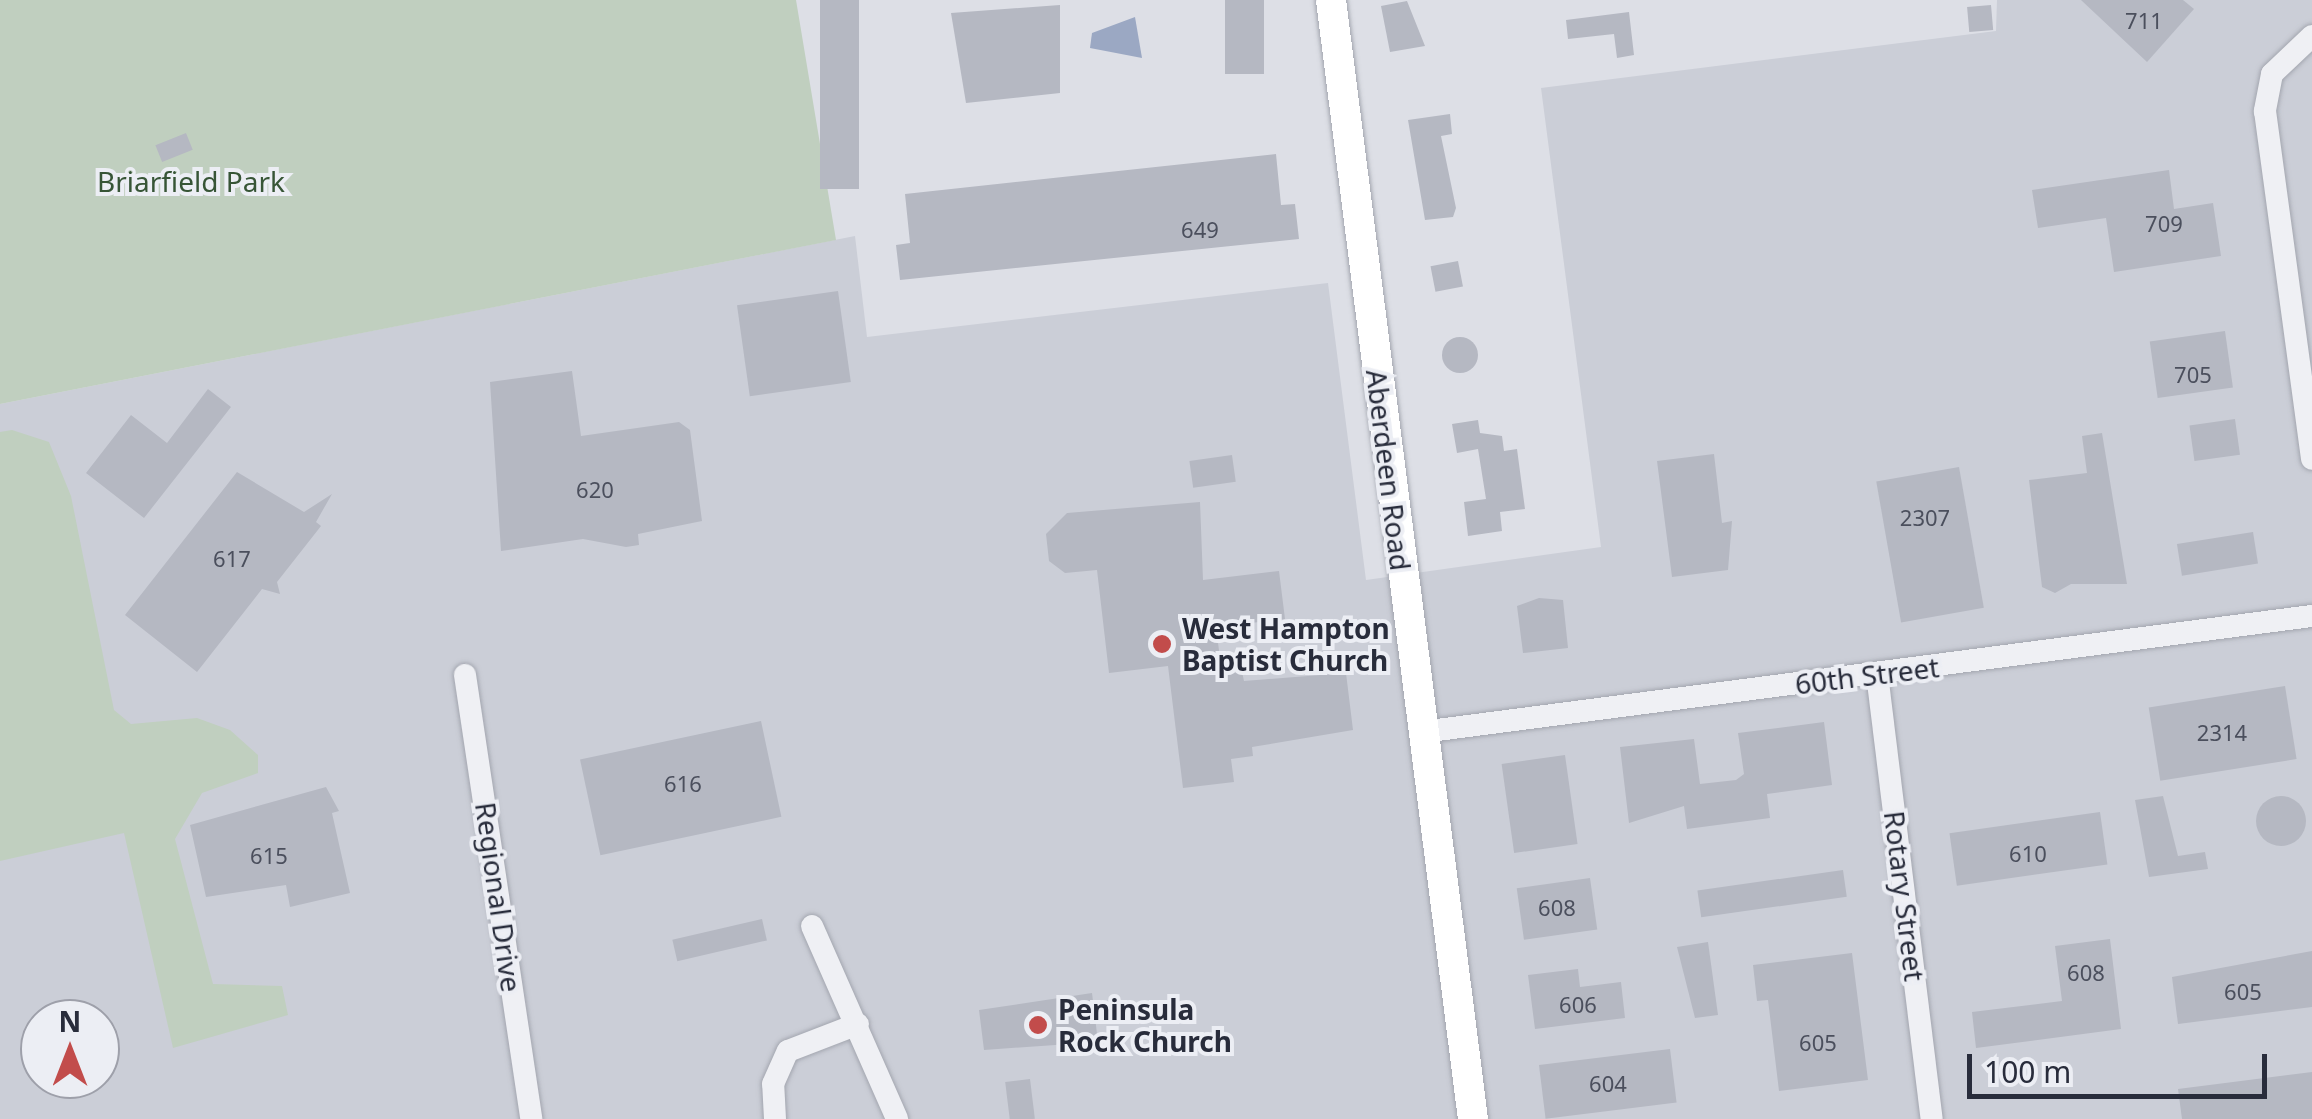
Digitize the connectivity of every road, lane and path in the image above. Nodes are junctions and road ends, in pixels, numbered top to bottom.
1 (1331, 0) edge
2 (2312, 36) edge
3 (2312, 459) edge
4 (2312, 616) edge
5 (465, 674) dead end
6 (1877, 674) junction
7 (1422, 732) junction
8 (812, 926) dead end
9 (858, 1024) junction
10 (531, 1119) edge
11 (775, 1119) edge
12 (897, 1119) edge
13 (1473, 1119) edge
14 (1932, 1119) edge

1 - 7 main road, Aberdeen Road
2 - 3 street
4 - 6 street, 60th Street
5 - 10 street, Regional Drive
6 - 7 street, 60th Street
6 - 14 street, Rotary Street
7 - 13 main road, Aberdeen Road
8 - 9 street
9 - 11 street
9 - 12 street

